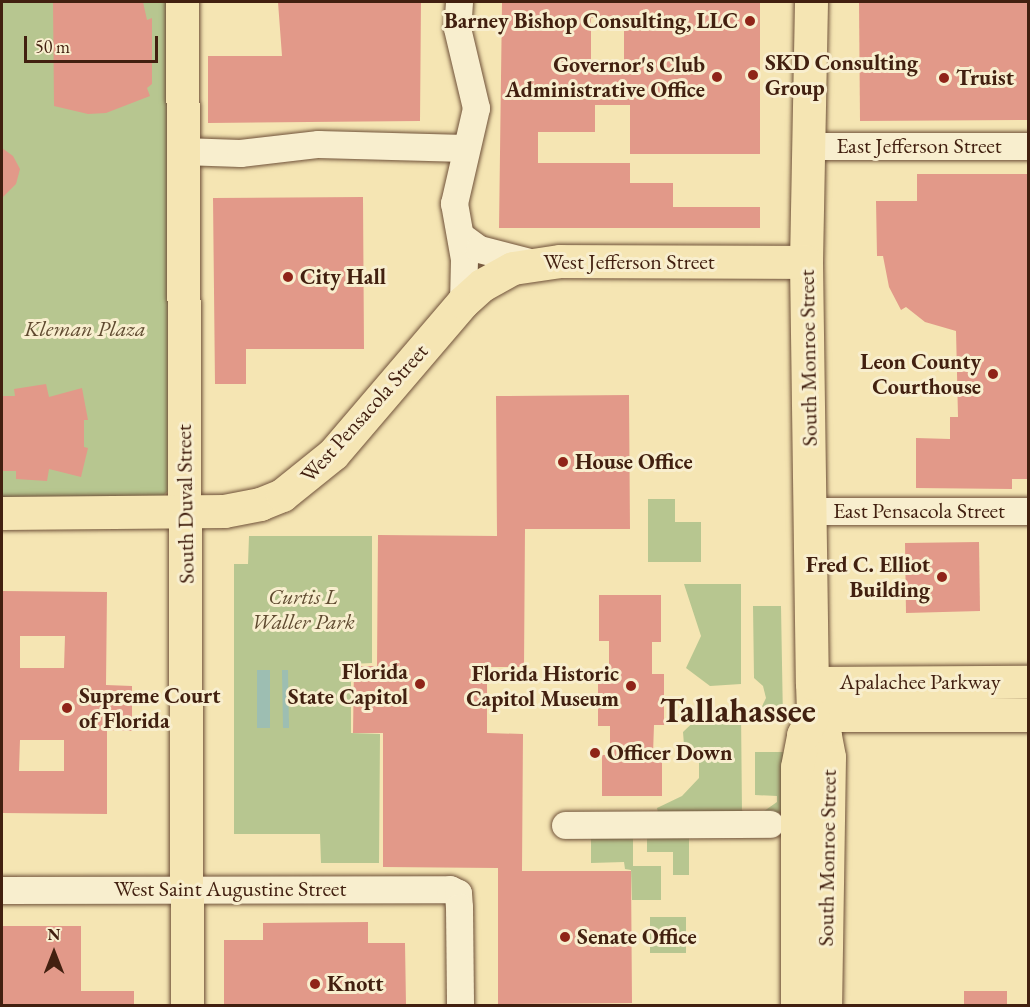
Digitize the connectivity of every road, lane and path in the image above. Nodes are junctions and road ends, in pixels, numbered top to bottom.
1 (182, 2) edge
2 (459, 2) edge
3 (811, 2) edge
4 (809, 146) junction
5 (1029, 146) edge
6 (465, 148) junction
7 (182, 151) junction
8 (461, 236) junction
9 (533, 262) junction
10 (806, 262) junction
11 (463, 302) junction
12 (810, 511) junction
13 (1029, 511) edge
14 (2, 513) edge
15 (185, 513) junction
16 (1029, 682) edge
17 (812, 683) junction
18 (813, 715) junction
19 (1029, 716) edge
20 (770, 824) dead end
21 (565, 825) dead end
22 (2, 890) edge
23 (188, 890) junction
24 (187, 1005) edge
25 (460, 1005) edge
26 (797, 1005) edge
27 (825, 1005) edge

1 - 7 main road, South Duval Street
2 - 6 street
3 - 4 main road, South Monroe Street
4 - 5 street, East Jefferson Street
4 - 10 main road, South Monroe Street
6 - 7 street
6 - 8 street
7 - 15 main road, South Duval Street
8 - 9 street
8 - 11 street
9 - 10 main road, West Jefferson Street
9 - 11 main road, West Jefferson Street
10 - 12 main road, South Monroe Street
11 - 15 main road, West Pensacola Street
12 - 13 street, East Pensacola Street
12 - 17 main road, South Monroe Street
14 - 15 main road, West Pensacola Street
15 - 23 main road, South Duval Street
16 - 17 main road, Apalachee Parkway
17 - 18 main road, South Monroe Street
18 - 19 main road, Apalachee Parkway
18 - 26 main road, South Monroe Street
18 - 27 main road, South Monroe Street
20 - 21 street
22 - 23 street, West Saint Augustine Street
23 - 24 main road, South Duval Street
23 - 25 street, West Saint Augustine Street

